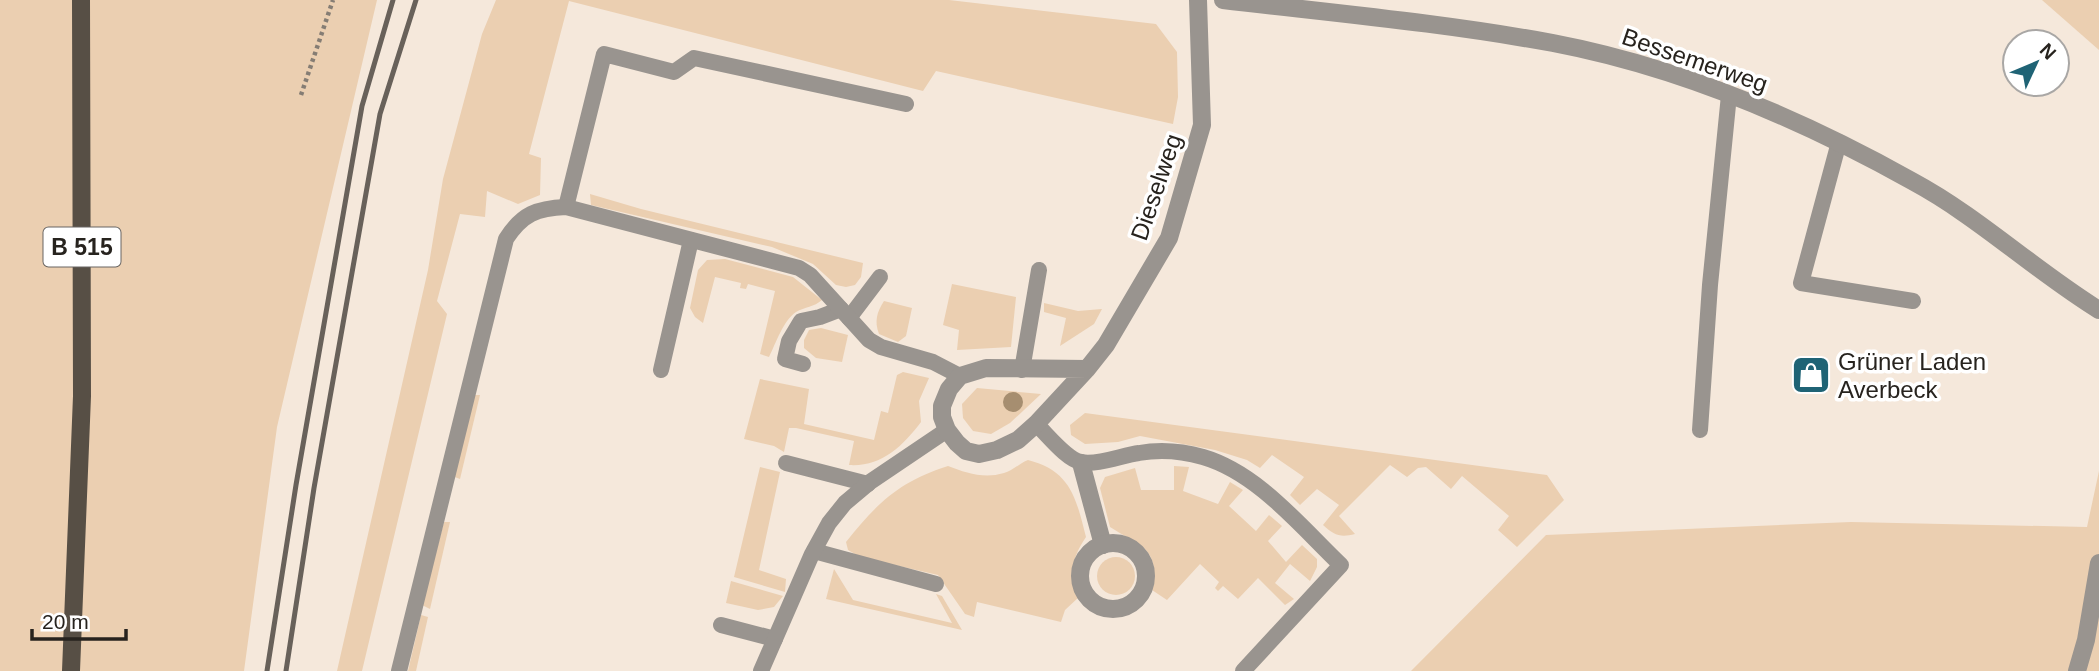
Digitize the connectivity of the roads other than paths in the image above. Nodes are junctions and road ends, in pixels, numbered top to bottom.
1 (81, 0) edge
2 (1198, 0) edge
3 (1223, 0) edge
4 (1729, 95) junction
5 (906, 104) dead end
6 (1839, 142) junction
7 (566, 207) junction
8 (691, 240) junction
9 (1039, 270) dead end
10 (880, 277) dead end
11 (1913, 301) dead end
12 (2099, 310) edge
13 (845, 313) junction
14 (803, 364) dead end
15 (1087, 369) junction
16 (661, 370) dead end
17 (1022, 370) junction
18 (960, 376) junction
19 (1036, 424) junction
20 (947, 430) junction
21 (1700, 430) dead end
22 (786, 463) dead end
23 (1082, 463) junction
24 (868, 484) junction
25 (1103, 545) dead end
26 (814, 551) junction
27 (2099, 563) edge
28 (936, 584) dead end
29 (721, 625) dead end
30 (775, 639) junction
31 (71, 671) edge
32 (400, 671) edge
33 (761, 671) edge
34 (1243, 671) edge
35 (2077, 671) edge

1 - 31 main road, B 515
2 - 15 street, Dieselweg
3 - 4 street, Bessemerweg
4 - 6 street, Bessemerweg
4 - 21 lane
5 - 7 lane
6 - 11 lane
6 - 12 street, Bessemerweg
7 - 8 lane
7 - 32 lane
8 - 13 lane
8 - 16 lane
9 - 17 lane
10 - 13 lane
13 - 14 lane
13 - 18 lane
15 - 17 street
15 - 19 street, Dieselweg
17 - 18 street
18 - 20 street
19 - 20 street, Dieselweg
19 - 23 lane
20 - 24 lane
22 - 24 lane
23 - 25 street
23 - 34 lane
24 - 26 lane
26 - 28 lane
26 - 30 lane
27 - 35 street
29 - 30 lane
30 - 33 lane

